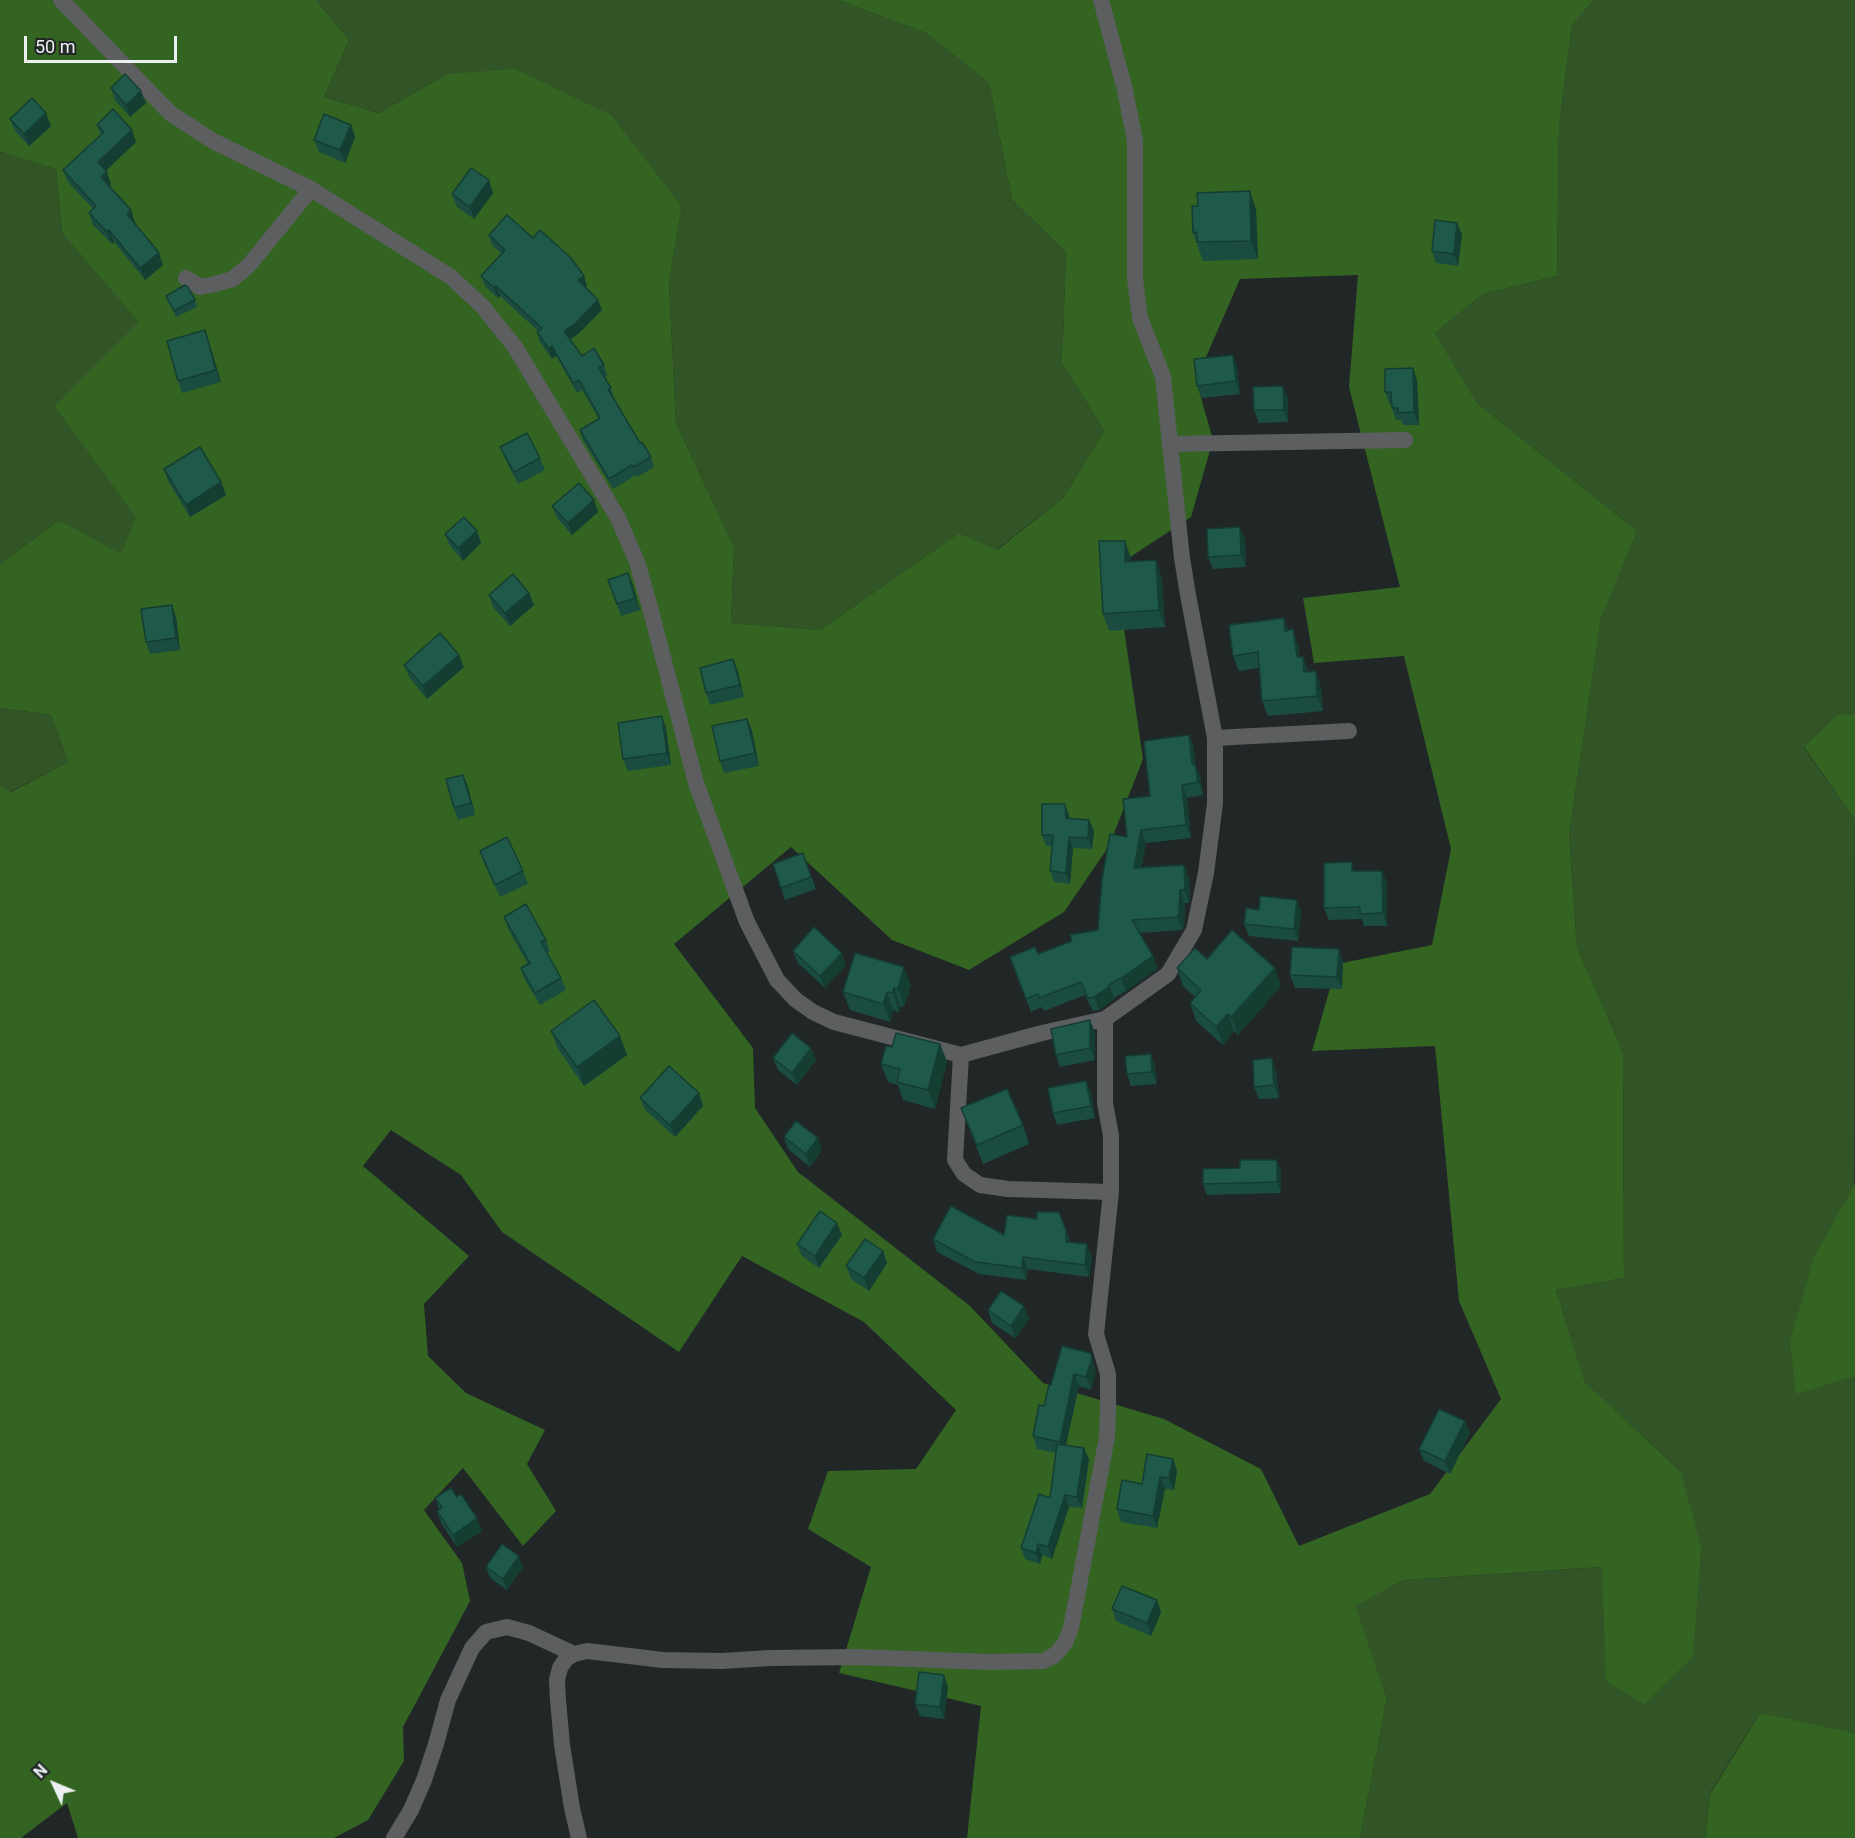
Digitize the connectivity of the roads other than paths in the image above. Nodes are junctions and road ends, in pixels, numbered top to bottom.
1 (61, 0) edge
2 (1101, 0) edge
3 (311, 189) junction
4 (186, 278) dead end
5 (1405, 440) dead end
6 (1170, 444) junction
7 (1349, 731) dead end
8 (1215, 738) junction
9 (1105, 1019) junction
10 (962, 1055) junction
11 (1111, 1192) junction
12 (574, 1654) junction
13 (394, 1838) edge
14 (579, 1838) edge

1 - 3 street
2 - 6 street
3 - 4 street
3 - 10 street
5 - 6 street
6 - 8 street
7 - 8 street
8 - 9 street
9 - 10 street
9 - 11 street
10 - 11 street
11 - 12 street
12 - 13 street
12 - 14 street

